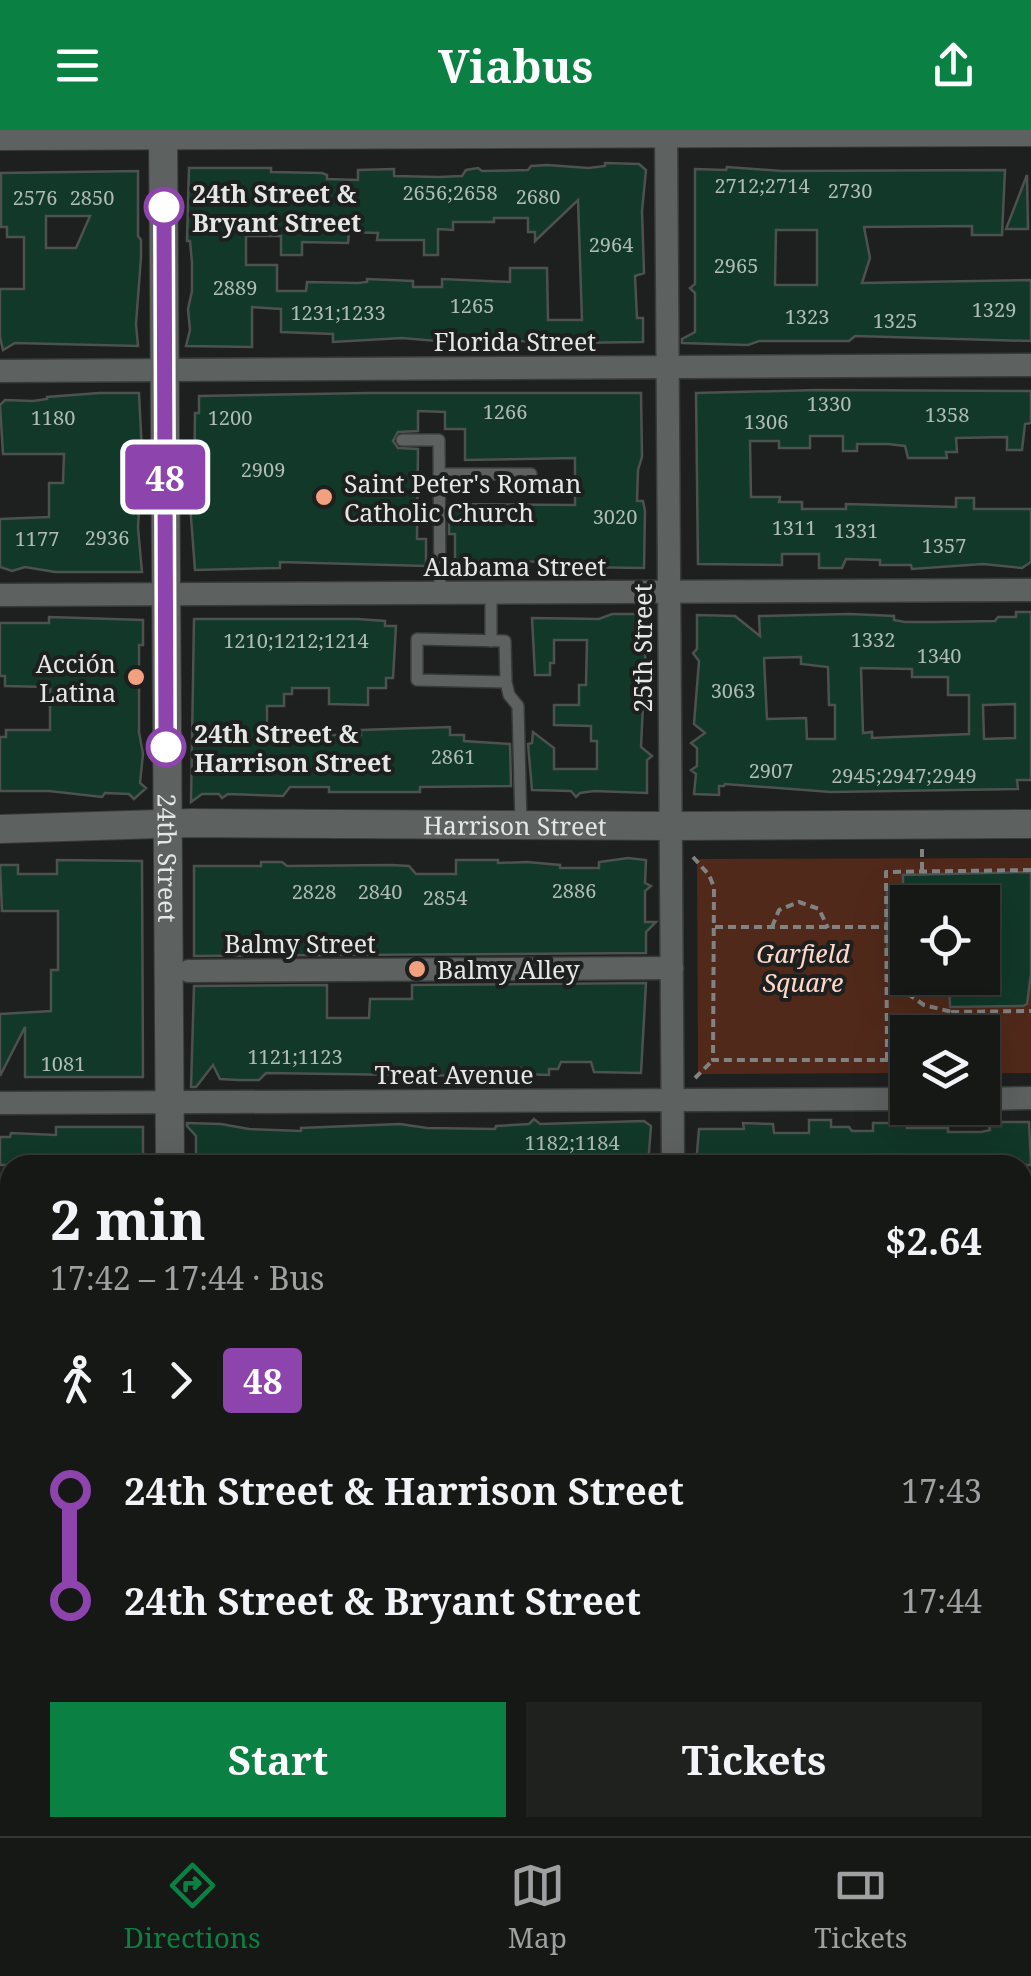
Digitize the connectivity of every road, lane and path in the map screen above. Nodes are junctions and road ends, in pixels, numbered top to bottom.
1 (666, 132) edge
2 (1031, 132) edge
3 (163, 133) edge
4 (0, 136) edge
5 (1031, 365) edge
6 (668, 368) junction
7 (164, 371) junction
8 (0, 372) edge
9 (402, 440) dead end
10 (439, 474) junction
11 (531, 474) dead end
12 (1031, 590) edge
13 (669, 592) junction
14 (440, 593) junction
15 (490, 593) junction
16 (166, 594) junction
17 (0, 596) edge
18 (491, 641) junction
19 (506, 682) junction
20 (167, 823) junction
21 (1031, 824) edge
22 (521, 825) junction
23 (671, 826) junction
24 (0, 829) edge
25 (691, 855) dead end
26 (922, 858) dead end
27 (1031, 870) edge
28 (922, 871) junction
29 (713, 927) junction
30 (772, 927) junction
31 (886, 927) junction
32 (828, 928) junction
33 (672, 968) junction
34 (179, 971) junction
35 (886, 978) junction
36 (1031, 1011) edge
37 (952, 1012) junction
38 (949, 1015) edge
39 (887, 1060) joint
40 (1000, 1098) edge
41 (1031, 1098) edge
42 (890, 1099) edge
43 (672, 1100) junction
44 (170, 1103) junction
45 (0, 1104) edge
46 (170, 1155) edge
47 (673, 1155) edge

1 - 2 street
1 - 3 street
1 - 6 street, 25th Street
3 - 4 street
3 - 7 street, 24th Street
5 - 6 street, Florida Street
6 - 7 street, Florida Street
6 - 13 street, 25th Street
7 - 8 street, Florida Street
7 - 16 street, 24th Street
9 - 10 lane
10 - 11 lane
10 - 14 lane
12 - 13 street, Alabama Street
13 - 15 street, Alabama Street
13 - 23 street, 25th Street
14 - 15 street, Alabama Street
14 - 16 street, Alabama Street
15 - 18 lane
16 - 17 street, Alabama Street
16 - 20 street, 24th Street
18 - 19 lane
18 - 19 lane
19 - 22 lane
20 - 22 street, Harrison Street
20 - 24 street, Harrison Street
20 - 34 street, 24th Street
21 - 23 street, Harrison Street
22 - 23 street, Harrison Street
23 - 33 street, 25th Street
25 - 29 path
26 - 28 path
27 - 28 path
28 - 31 path
29 - 30 path
29 - 39 path
30 - 32 path
30 - 32 path
31 - 32 path
31 - 35 path
33 - 34 street, Balmy Street
33 - 43 street, 25th Street
34 - 44 street, 24th Street
35 - 37 path
35 - 39 path
36 - 37 path
37 - 38 path
40 - 41 street
42 - 43 street, Treat Avenue
43 - 44 street, Treat Avenue
43 - 47 street, 25th Street
44 - 45 street, Treat Avenue
44 - 46 street, 24th Street

